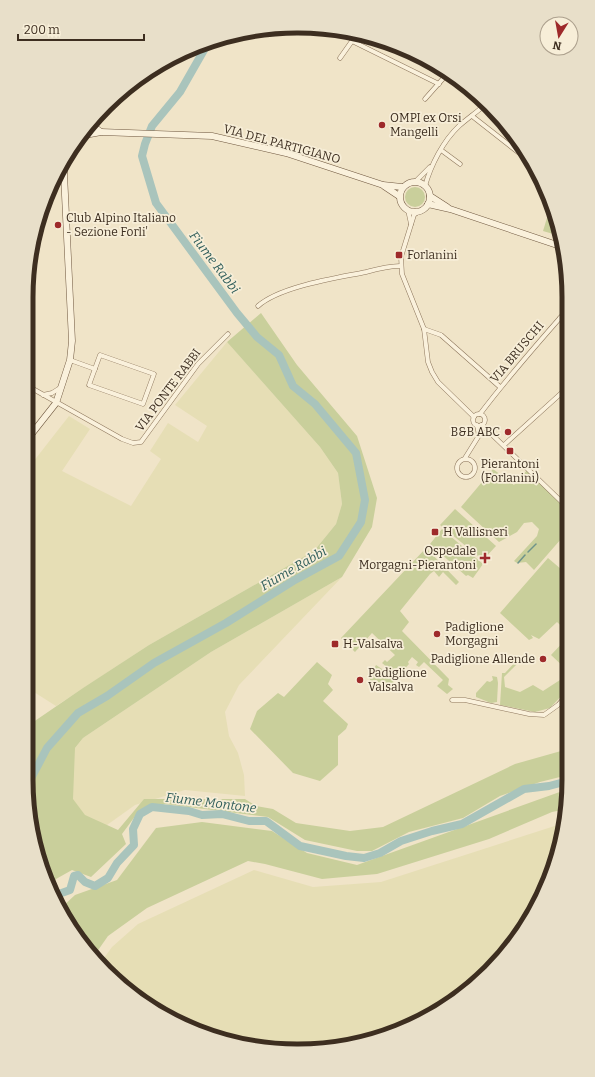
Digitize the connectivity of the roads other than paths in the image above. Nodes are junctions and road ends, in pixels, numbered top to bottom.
1 (352, 41) joint
2 (340, 58) dead end
3 (444, 78) edge
4 (439, 84) junction
5 (425, 99) dead end
6 (482, 107) edge
7 (472, 116) junction
8 (95, 128) edge
9 (101, 132) junction
10 (90, 134) edge
11 (441, 150) junction
12 (517, 152) edge
13 (460, 164) dead end
14 (431, 167) junction
15 (64, 173) edge
16 (416, 181) junction
17 (383, 185) junction
18 (425, 186) junction
19 (402, 187) junction
20 (399, 196) junction
21 (430, 196) junction
22 (428, 204) junction
23 (450, 208) junction
24 (408, 210) junction
25 (418, 211) junction
26 (411, 225) junction
27 (557, 245) edge
28 (400, 266) junction
29 (258, 306) dead end
30 (562, 316) edge
31 (560, 318) joint
32 (424, 329) junction
33 (434, 332) junction
34 (228, 334) dead end
35 (426, 339) junction
36 (70, 360) junction
37 (95, 369) junction
38 (63, 384) junction
39 (500, 387) junction
40 (33, 389) edge
41 (562, 393) edge
42 (42, 395) junction
43 (56, 403) junction
44 (485, 409) junction
45 (480, 414) junction
46 (474, 417) junction
47 (482, 423) junction
48 (33, 432) edge
49 (504, 445) junction
50 (472, 447) junction
51 (465, 458) junction
52 (471, 459) junction
53 (562, 502) edge
54 (452, 700) dead end
55 (562, 701) edge

1 - 2 street
1 - 4 street
3 - 4 street
4 - 5 street
6 - 7 street
7 - 11 street
7 - 12 street
8 - 9 main road
9 - 10 main road, VIA DEL PARTIGIANO
9 - 17 main road, VIA DEL PARTIGIANO
11 - 13 street
11 - 14 street
14 - 16 street
14 - 18 street
15 - 36 main road
16 - 18 main road
16 - 19 main road
17 - 19 main road, VIA DEL PARTIGIANO
17 - 20 main road, VIA DEL PARTIGIANO
18 - 21 main road
19 - 20 main road
20 - 24 main road
21 - 22 main road
21 - 23 main road
22 - 23 main road
22 - 25 main road
23 - 27 main road
24 - 25 main road
24 - 26 street
25 - 26 street
26 - 28 street
28 - 29 street
28 - 32 street
30 - 31 street, VIA BRUSCHI
31 - 39 street, VIA BRUSCHI
32 - 33 street
32 - 35 street
33 - 35 street
33 - 39 street
34 - 43 street, VIA PONTE RABBI
35 - 46 street
36 - 37 street
36 - 38 main road
37 - 37 street
38 - 42 street
38 - 43 main road
39 - 44 street, VIA BRUSCHI
40 - 42 street
41 - 49 street
42 - 43 street
43 - 48 main road
44 - 45 street, VIA BRUSCHI
44 - 47 street
45 - 46 street, VIA BRUSCHI
45 - 47 street
46 - 47 street
47 - 49 street
47 - 50 street
49 - 53 street
50 - 51 street
50 - 52 street
51 - 52 street
51 - 52 street
54 - 55 street

